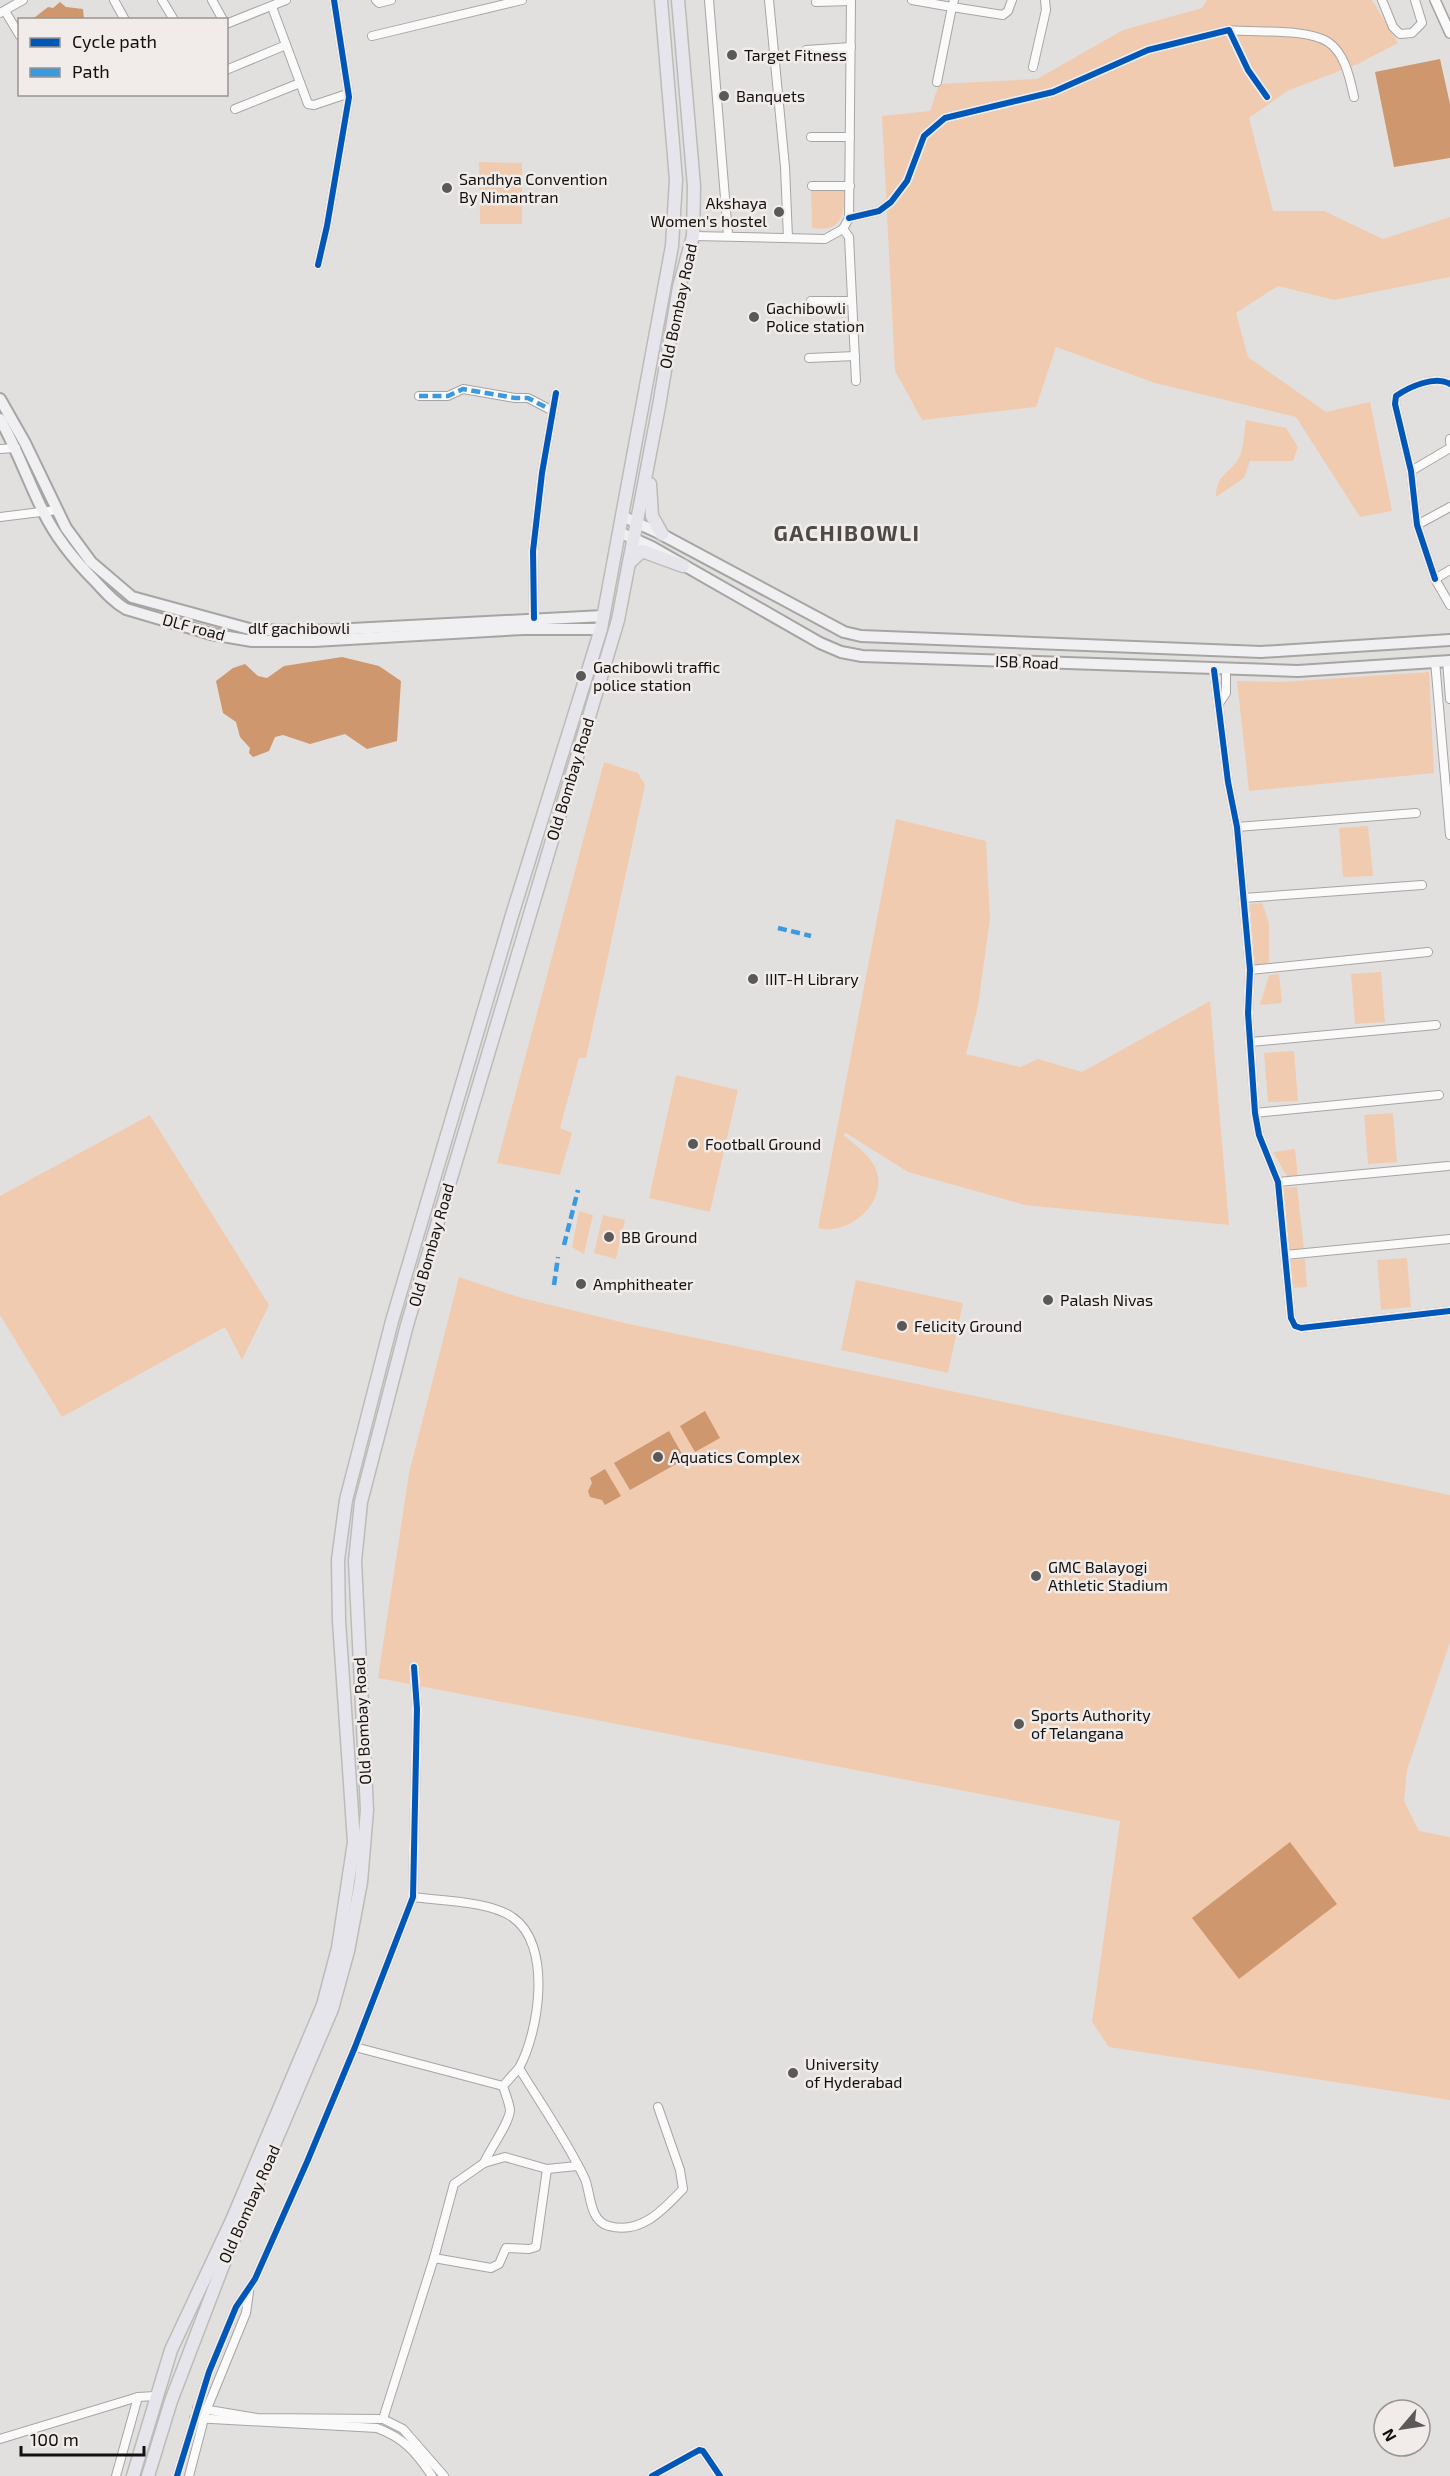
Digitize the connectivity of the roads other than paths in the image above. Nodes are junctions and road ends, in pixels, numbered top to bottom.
1 (24, 0) edge
2 (114, 0) edge
3 (162, 0) edge
4 (212, 0) edge
5 (286, 0) edge
6 (334, 0) edge
7 (376, 0) edge
8 (391, 0) edge
9 (522, 0) edge
10 (661, 0) edge
11 (678, 0) edge
12 (709, 0) edge
13 (769, 0) edge
14 (912, 0) edge
15 (1012, 0) edge
16 (1045, 0) edge
17 (1382, 0) edge
18 (1414, 0) edge
19 (1435, 0) edge
20 (1441, 0) edge
21 (851, 1) edge
22 (816, 2) dead end
23 (12, 3) edge
24 (953, 3) edge
25 (272, 7) junction
26 (2, 12) edge
27 (124, 18) edge
28 (173, 18) edge
29 (223, 18) edge
30 (1450, 20) edge
31 (228, 23) edge
32 (1229, 30) junction
33 (18, 33) edge
34 (1450, 33) edge
35 (372, 36) dead end
36 (286, 45) junction
37 (851, 47) junction
38 (806, 50) dead end
39 (1033, 67) dead end
40 (228, 69) edge
41 (937, 82) dead end
42 (300, 83) junction
43 (348, 94) junction
44 (1267, 97) dead end
45 (1354, 97) dead end
46 (235, 109) dead end
47 (811, 137) dead end
48 (850, 137) junction
49 (812, 186) dead end
50 (850, 186) junction
51 (849, 218) junction
52 (843, 229) junction
53 (728, 235) junction
54 (693, 236) junction
55 (788, 238) junction
56 (318, 265) dead end
57 (668, 265) junction
58 (684, 269) junction
59 (811, 301) dead end
60 (852, 301) junction
61 (855, 356) junction
62 (809, 358) dead end
63 (856, 381) dead end
64 (1450, 384) edge
65 (556, 393) dead end
66 (419, 396) dead end
67 (0, 399) edge
68 (553, 411) junction
69 (0, 419) edge
70 (16, 448) junction
71 (1450, 448) edge
72 (0, 449) edge
73 (650, 458) junction
74 (1411, 471) junction
75 (1450, 507) edge
76 (57, 510) junction
77 (44, 513) junction
78 (622, 516) junction
79 (0, 517) edge
80 (638, 523) junction
81 (1417, 525) junction
82 (619, 532) junction
83 (662, 534) junction
84 (634, 538) junction
85 (628, 563) junction
86 (683, 566) junction
87 (1450, 570) edge
88 (1435, 579) junction
89 (132, 597) junction
90 (1450, 605) edge
91 (126, 609) junction
92 (603, 616) junction
93 (534, 618) junction
94 (601, 629) junction
95 (1450, 640) edge
96 (1009, 643) junction
97 (1436, 661) junction
98 (1449, 661) edge
99 (1009, 662) junction
100 (1214, 670) junction
101 (1226, 670) junction
102 (1450, 699) edge
103 (1218, 705) junction
104 (1416, 813) dead end
105 (1237, 827) junction
106 (1450, 835) edge
107 (1422, 885) dead end
108 (1243, 898) junction
109 (1428, 952) dead end
110 (1250, 970) junction
111 (1436, 1024) dead end
112 (1251, 1042) junction
113 (1439, 1095) dead end
114 (1255, 1113) junction
115 (1448, 1166) dead end
116 (1278, 1182) junction
117 (1450, 1239) edge
118 (1286, 1255) junction
119 (402, 1288) junction
120 (417, 1294) junction
121 (1450, 1311) edge
122 (414, 1667) dead end
123 (413, 1897) junction
124 (355, 2047) junction
125 (519, 2068) junction
126 (503, 2085) junction
127 (658, 2107) dead end
128 (483, 2163) junction
129 (577, 2166) junction
130 (548, 2169) junction
131 (434, 2258) junction
132 (249, 2291) junction
133 (155, 2396) junction
134 (138, 2397) junction
135 (197, 2408) junction
136 (206, 2411) junction
137 (194, 2418) junction
138 (382, 2419) junction
139 (204, 2420) junction
140 (0, 2439) edge
141 (116, 2476) edge
142 (133, 2476) edge
143 (148, 2476) edge
144 (177, 2476) edge
145 (189, 2476) edge
146 (432, 2476) edge
147 (444, 2476) edge
148 (652, 2476) edge
149 (720, 2476) edge

1 - 23 street
2 - 27 street
3 - 28 street
4 - 29 street
5 - 25 street
6 - 43 street
7 - 8 street
9 - 35 street
10 - 57 main road, Old Bombay Road
11 - 54 main road, Old Bombay Road
12 - 53 street
13 - 55 street
14 - 24 street
15 - 24 street
16 - 39 street
17 - 18 street
19 - 34 street
20 - 30 street
21 - 22 street
21 - 37 street
23 - 26 street
24 - 41 street
25 - 31 street
25 - 36 street
26 - 33 street
32 - 44 street
32 - 45 street
32 - 51 street
36 - 40 street
36 - 42 street
37 - 38 street
37 - 48 street
42 - 43 street
42 - 46 street
43 - 56 street
47 - 48 street
48 - 50 street
49 - 50 street
50 - 51 street
51 - 52 street
52 - 55 street
52 - 60 street
53 - 54 street
53 - 55 street
54 - 58 main road, Old Bombay Road
57 - 58 main road
57 - 78 main road, Old Bombay Road
58 - 73 main road, Old Bombay Road
59 - 60 street
60 - 61 street
61 - 62 street
61 - 63 street
64 - 74 street
65 - 68 street
66 - 68 street
67 - 76 main road, dlf gachibowli
68 - 93 street
69 - 70 main road, DLF road
70 - 72 street
70 - 77 main road, DLF road
71 - 74 street
73 - 80 main road, Old Bombay Road
73 - 83 main road
74 - 81 street
75 - 81 street
76 - 77 street
76 - 89 main road, dlf gachibowli
77 - 79 street
77 - 91 main road, DLF road
78 - 80 main road, ISB Road
78 - 82 main road, Old Bombay Road
80 - 83 main road, ISB Road
80 - 84 main road, Old Bombay Road
81 - 88 street
82 - 84 main road, ISB Road
82 - 92 main road, Old Bombay Road
83 - 96 main road, ISB Road
84 - 85 main road, Old Bombay Road
84 - 86 main road, ISB Road
85 - 86 main road
85 - 120 main road, Old Bombay Road
86 - 99 main road, ISB Road
87 - 88 street
88 - 90 street
89 - 91 street
89 - 93 main road, dlf gachibowli
91 - 94 main road, DLF road
92 - 93 main road, dlf gachibowli
92 - 94 main road, Old Bombay Road
94 - 119 main road, Old Bombay Road
95 - 96 main road, ISB Road
96 - 99 main road
97 - 98 main road, ISB Road
97 - 101 main road, ISB Road
97 - 106 street
98 - 102 street
99 - 100 main road, ISB Road
100 - 101 main road, ISB Road
100 - 103 street
101 - 103 street
103 - 105 street
104 - 105 street
105 - 108 street
107 - 108 street
108 - 110 street
109 - 110 street
110 - 112 street
111 - 112 street
112 - 114 street
113 - 114 street
114 - 116 street
115 - 116 street
116 - 118 street
117 - 118 street
118 - 121 street
119 - 120 main road
119 - 133 main road, Old Bombay Road
120 - 143 main road, Old Bombay Road
122 - 123 street
123 - 124 street
123 - 125 street
124 - 126 street
124 - 132 street
125 - 126 street
125 - 129 street
126 - 128 street
127 - 129 street
128 - 130 street
128 - 131 street
129 - 130 street
130 - 131 street
131 - 138 street
132 - 135 street
132 - 136 street
133 - 134 street
133 - 142 main road, Old Bombay Road
134 - 140 street
134 - 141 street
135 - 136 street
135 - 137 street
136 - 138 street
136 - 139 street
137 - 139 street
137 - 144 street
138 - 147 street
139 - 145 street
139 - 146 street
148 - 149 street

